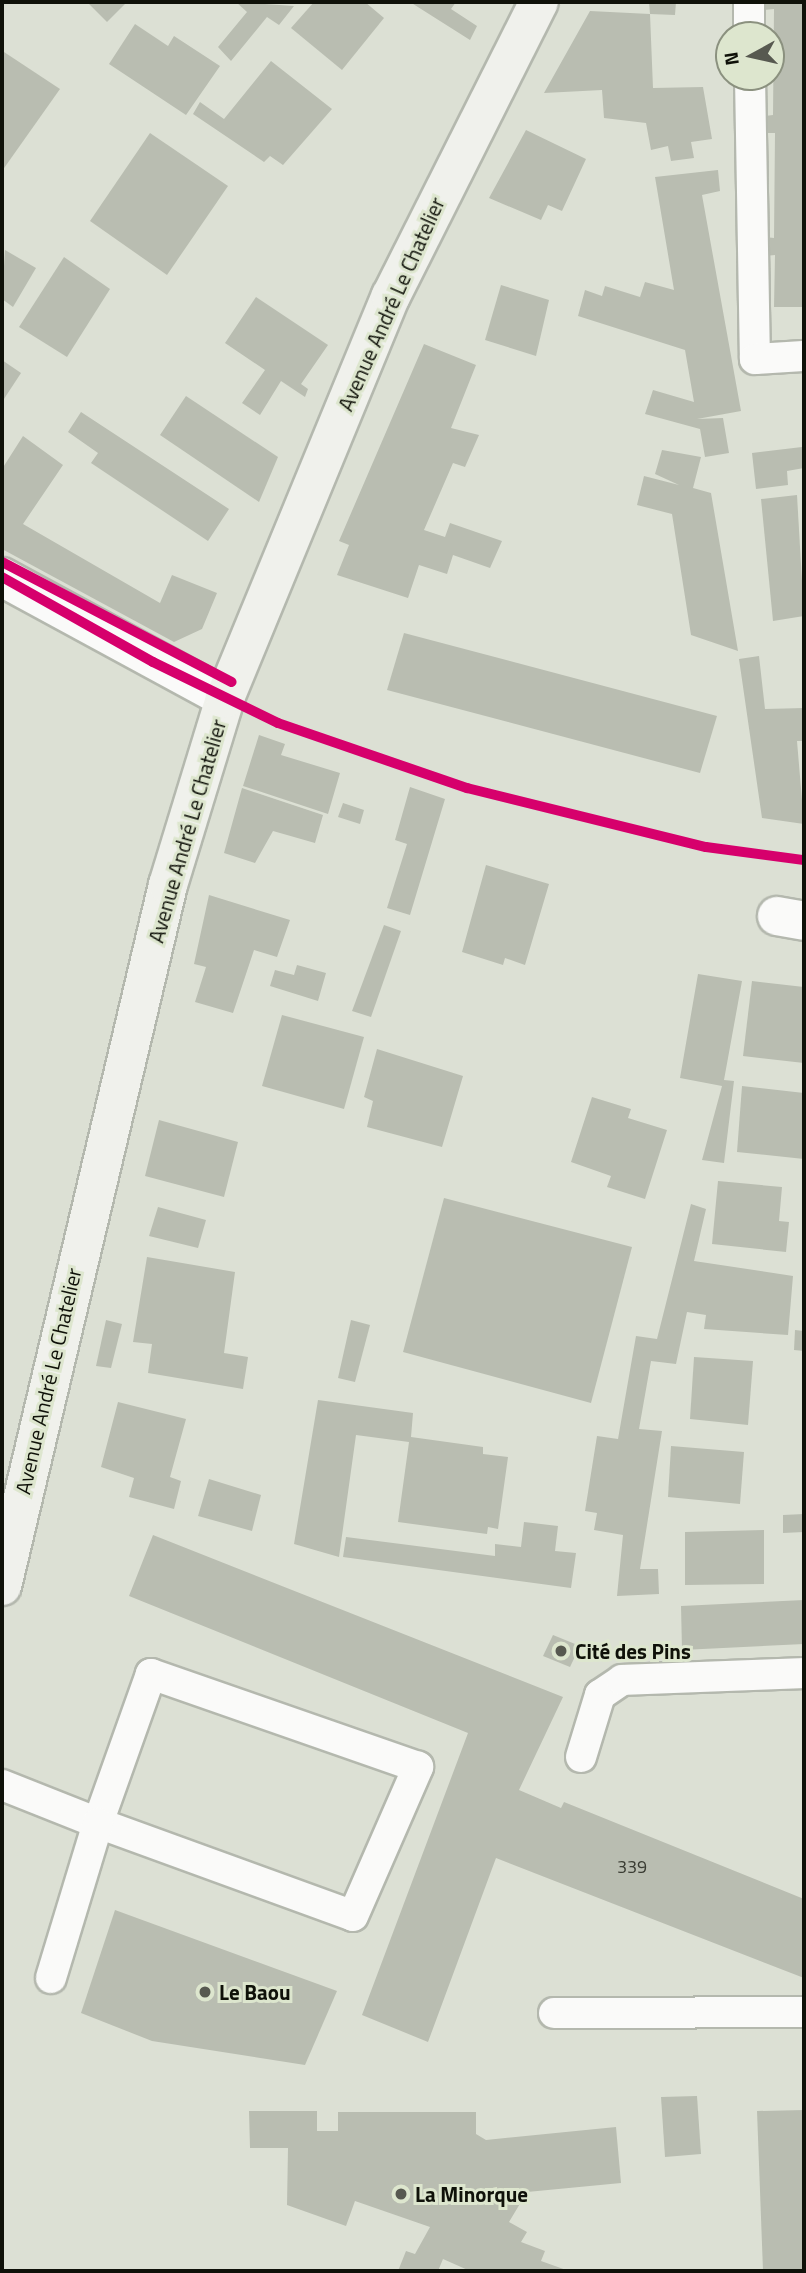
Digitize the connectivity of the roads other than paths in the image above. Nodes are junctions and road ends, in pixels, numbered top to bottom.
1 (539, 2) edge
2 (749, 2) edge
3 (749, 21) edge
4 (750, 91) edge
5 (804, 356) edge
6 (2, 577) edge
7 (225, 698) junction
8 (2, 1586) edge
9 (804, 1673) edge
10 (581, 1757) dead end
11 (2, 1785) edge
12 (98, 1824) junction
13 (51, 1978) dead end
14 (804, 2012) edge
15 (554, 2013) dead end

1 - 7 main road, Avenue André Le Chatelier
2 - 3 lane
4 - 5 lane
6 - 7 street
7 - 8 main road, Avenue André Le Chatelier
9 - 10 lane
11 - 12 lane
12 - 12 lane
12 - 13 lane
14 - 15 lane

